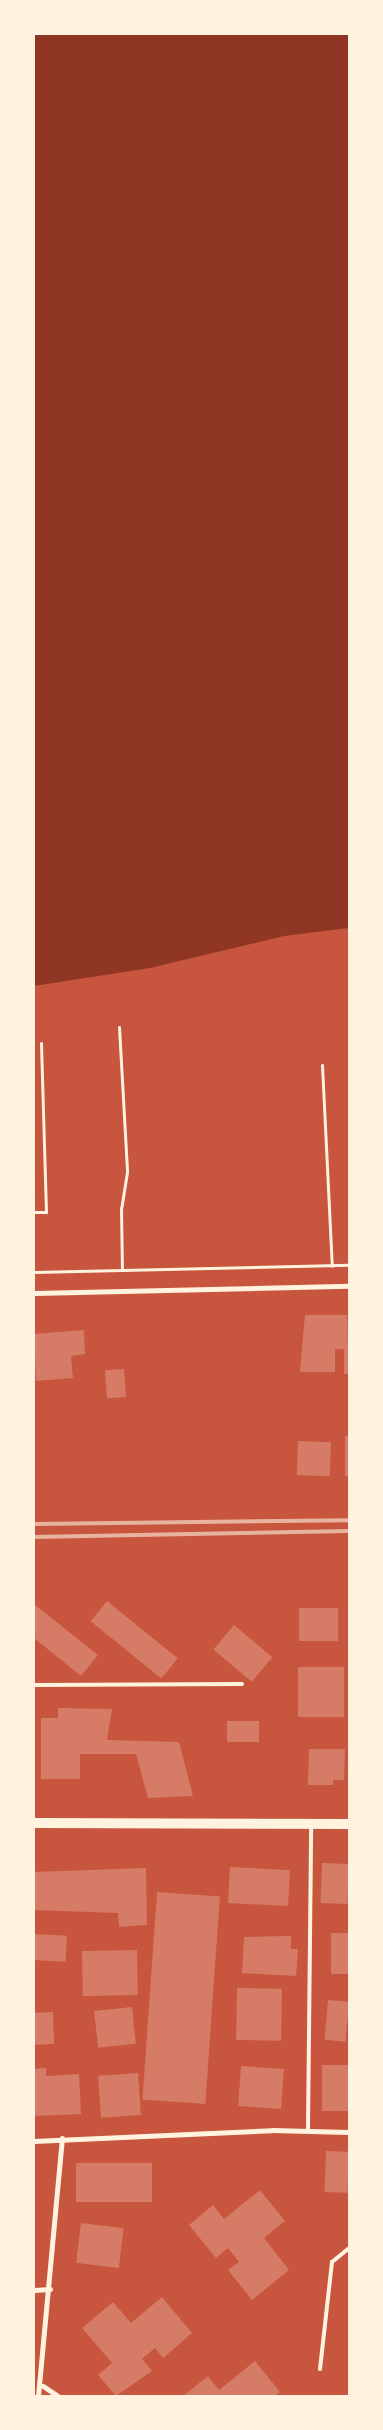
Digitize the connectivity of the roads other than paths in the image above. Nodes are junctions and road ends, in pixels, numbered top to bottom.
1 (349, 1286) edge
2 (34, 1293) edge
3 (34, 1684) edge
4 (242, 1684) dead end
5 (34, 1823) edge
6 (311, 1824) junction
7 (349, 1824) edge
8 (308, 2129) junction
9 (349, 2132) edge
10 (62, 2138) junction
11 (34, 2140) edge
12 (349, 2248) edge
13 (50, 2288) junction
14 (34, 2290) edge
15 (320, 2369) dead end
16 (43, 2386) junction
17 (38, 2396) edge
18 (58, 2396) edge

1 - 2 street
3 - 4 lane
5 - 6 main road
6 - 7 main road
6 - 8 lane
8 - 9 street
8 - 10 street
10 - 11 street
10 - 13 street
12 - 15 lane
13 - 14 street
13 - 16 street
16 - 17 street
16 - 18 street

